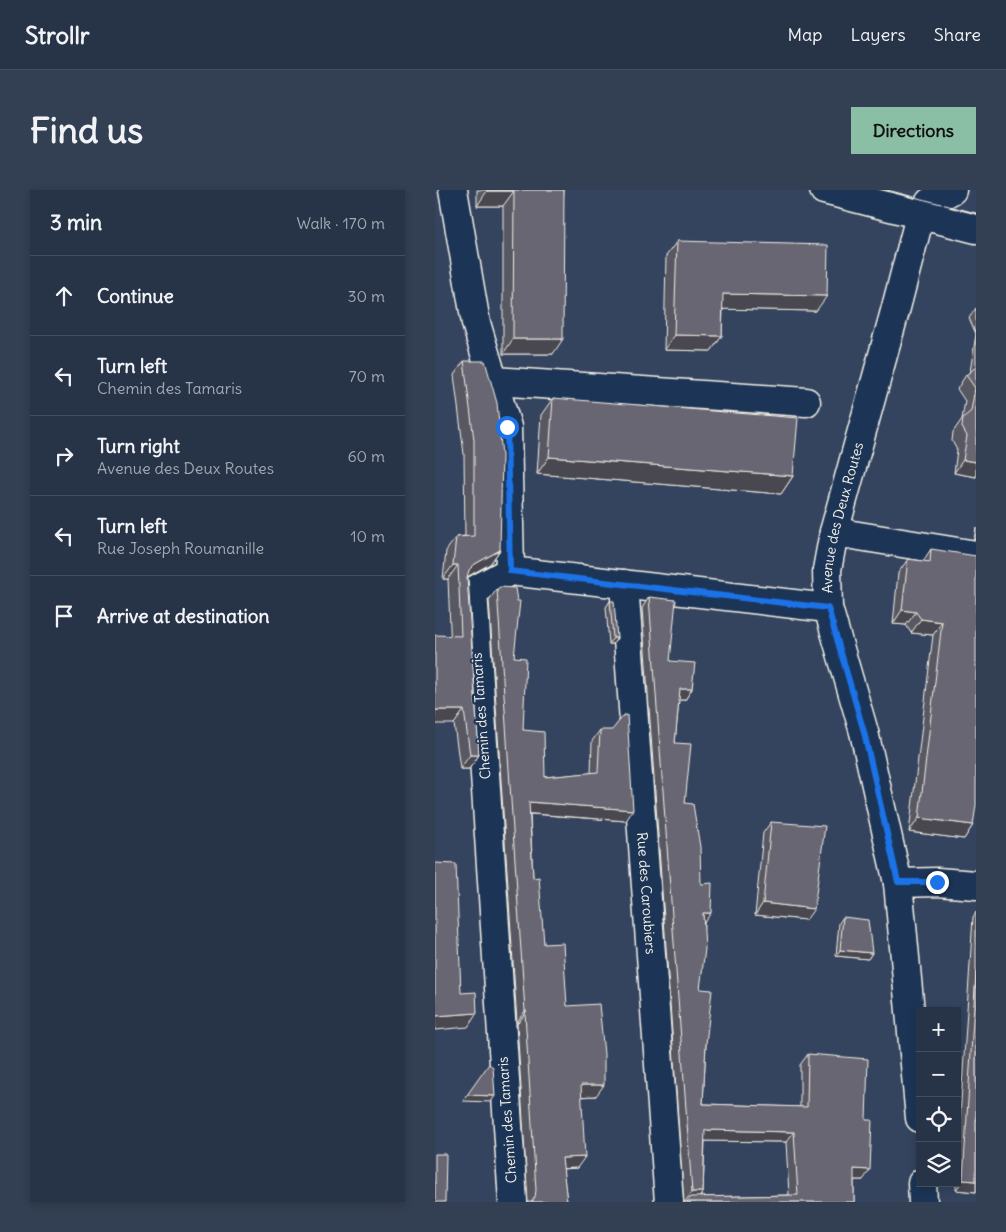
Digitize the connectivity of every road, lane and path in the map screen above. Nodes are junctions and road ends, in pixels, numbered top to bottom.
1 (453, 190) edge
2 (825, 190) edge
3 (952, 190) edge
4 (920, 216) junction
5 (976, 229) edge
6 (493, 382) junction
7 (806, 402) dead end
8 (834, 532) junction
9 (976, 555) edge
10 (510, 571) junction
11 (624, 584) junction
12 (828, 608) junction
13 (898, 882) junction
14 (976, 885) edge
15 (918, 1097) edge
16 (922, 1187) edge
17 (513, 1202) edge
18 (669, 1202) edge
19 (923, 1202) edge

1 - 6 street
2 - 4 street
3 - 4 street
4 - 5 street
4 - 8 street, Avenue des Deux Routes
6 - 7 street
6 - 10 street
8 - 9 street
8 - 12 street, Avenue des Deux Routes
10 - 11 street
10 - 17 street, Chemin des Tamaris
11 - 12 street
11 - 18 street, Rue des Caroubiers
12 - 13 street, Avenue des Deux Routes
13 - 14 street
13 - 15 street, Avenue des Deux Routes
16 - 19 street

